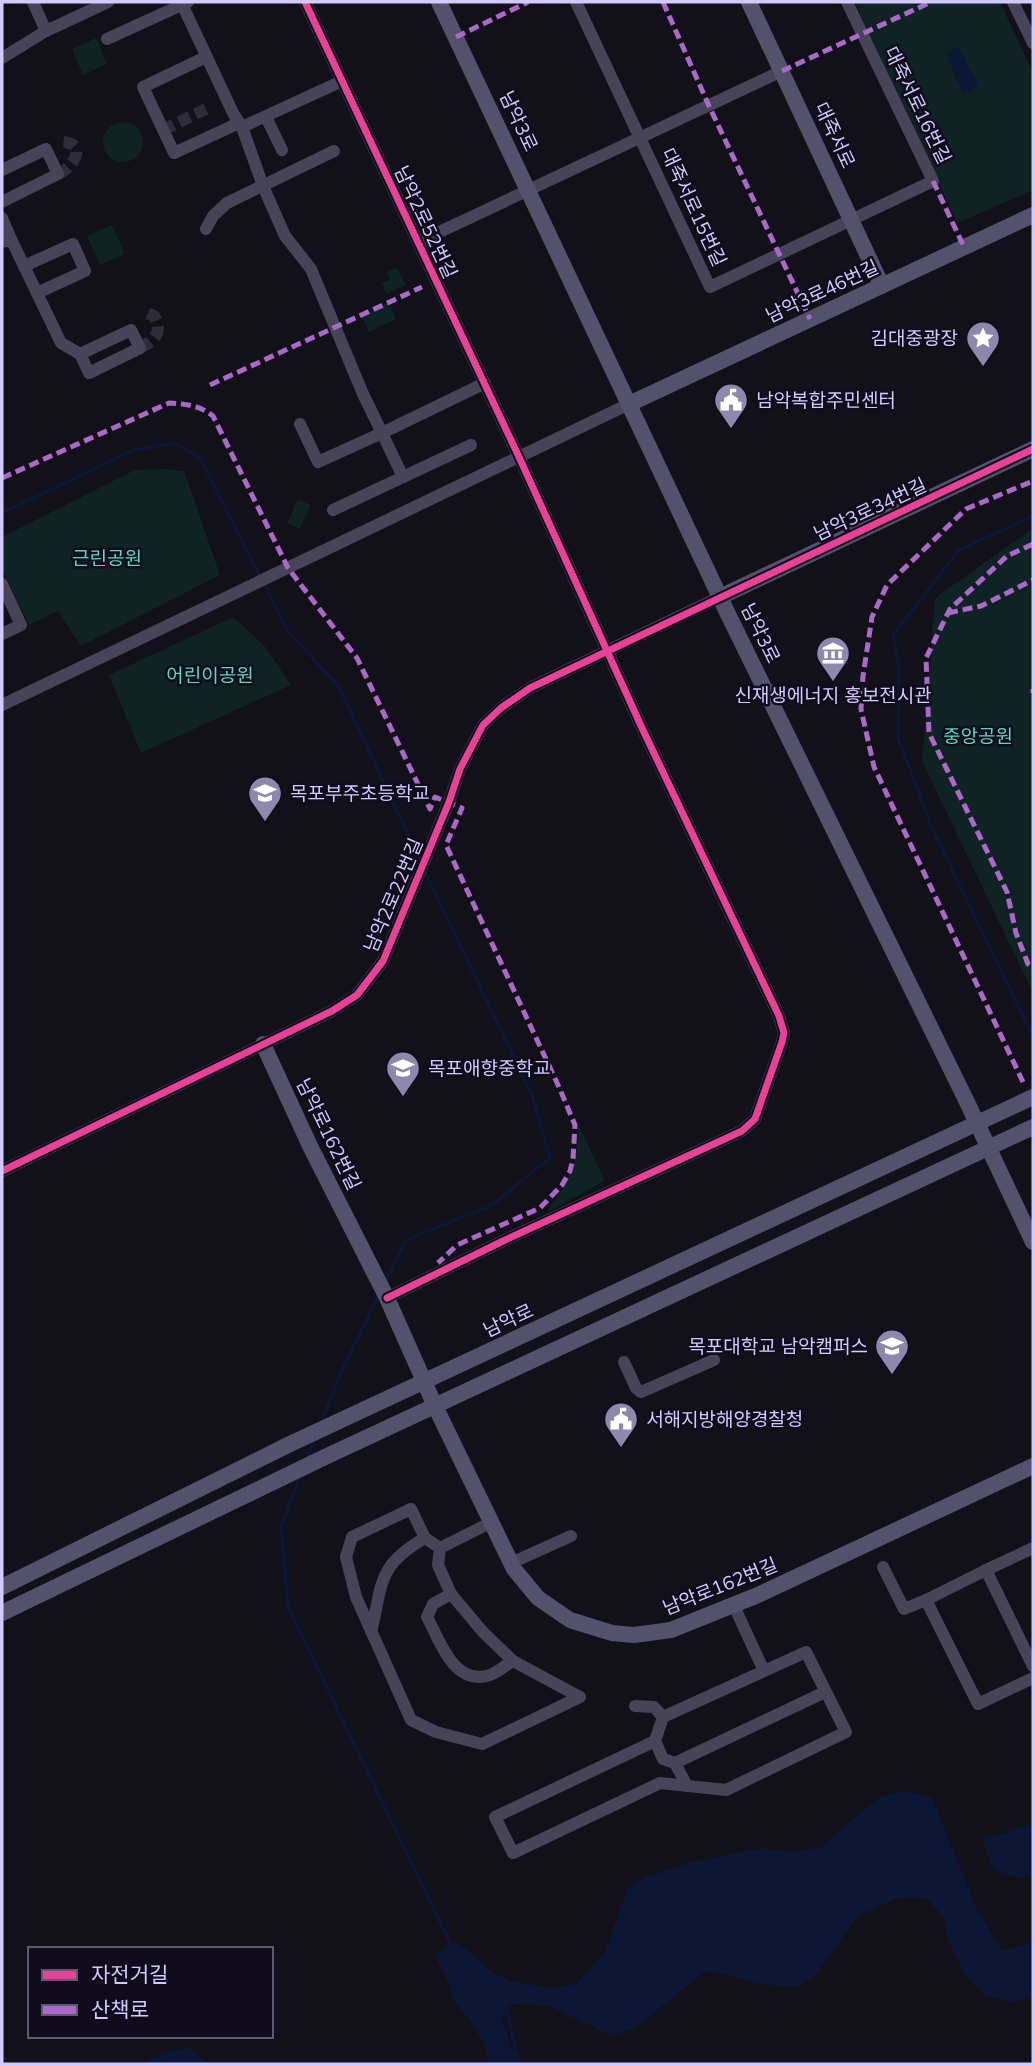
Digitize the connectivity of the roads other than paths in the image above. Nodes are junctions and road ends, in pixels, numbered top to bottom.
1 (33, 2) edge
2 (108, 2) edge
3 (305, 2) edge
4 (439, 2) edge
5 (576, 2) edge
6 (749, 2) edge
7 (847, 2) edge
8 (1013, 2) edge
9 (185, 3) edge
10 (46, 31) junction
11 (107, 40) dead end
12 (1033, 43) edge
13 (206, 57) junction
14 (2, 58) edge
15 (782, 71) junction
16 (342, 81) junction
17 (266, 117) junction
18 (241, 125) junction
19 (640, 138) junction
20 (282, 150) dead end
21 (334, 151) dead end
22 (2, 170) edge
23 (263, 186) junction
24 (529, 190) junction
25 (2, 202) edge
26 (1033, 215) edge
27 (2, 218) edge
28 (852, 220) junction
29 (206, 229) dead end
30 (6, 240) edge
31 (418, 242) junction
32 (24, 266) junction
33 (882, 286) junction
34 (37, 293) junction
35 (80, 354) junction
36 (485, 383) junction
37 (629, 404) junction
38 (300, 424) dead end
39 (382, 433) junction
40 (471, 445) dead end
41 (1033, 449) edge
42 (519, 457) junction
43 (402, 477) junction
44 (333, 510) dead end
45 (2, 584) edge
46 (720, 597) junction
47 (2, 634) edge
48 (606, 651) junction
49 (2, 705) edge
50 (263, 1044) junction
51 (1029, 1099) edge
52 (976, 1122) junction
53 (1033, 1127) edge
54 (989, 1148) junction
55 (2, 1171) edge
56 (1033, 1242) edge
57 (385, 1296) junction
58 (714, 1360) dead end
59 (624, 1362) dead end
60 (424, 1382) junction
61 (435, 1406) junction
62 (1033, 1466) edge
63 (490, 1523) junction
64 (571, 1536) dead end
65 (425, 1538) junction
66 (440, 1548) junction
67 (1033, 1548) edge
68 (511, 1563) junction
69 (883, 1567) dead end
70 (986, 1570) junction
71 (6, 1582) edge
72 (451, 1594) junction
73 (926, 1600) junction
74 (734, 1606) junction
75 (2, 1613) edge
76 (371, 1632) junction
77 (513, 1661) junction
78 (1033, 1666) edge
79 (764, 1671) junction
80 (1033, 1678) edge
81 (825, 1692) junction
82 (635, 1706) dead end
83 (663, 1717) junction
84 (655, 1741) junction
85 (669, 1761) junction
86 (660, 1783) junction
87 (687, 1786) junction

1 - 10 street
2 - 10 street
3 - 16 street, 남악2로52번길
4 - 24 street, 남악3로
5 - 19 street, 대죽서로15번길
6 - 15 street, 대죽서로
7 - 28 street, 대죽서로16번길
8 - 12 street
9 - 11 street
9 - 13 street
10 - 14 street
13 - 18 street
13 - 18 street
15 - 19 street
15 - 28 street, 대죽서로
16 - 17 street
16 - 31 street, 남악2로52번길
17 - 18 street
17 - 20 street
18 - 23 street
19 - 24 street
19 - 28 street, 대죽서로15번길
21 - 23 street
22 - 25 street
23 - 29 street
23 - 39 street
24 - 31 street
24 - 37 street, 남악3로
26 - 33 street, 남악3로46번길
27 - 30 street
28 - 33 street, 대죽서로
30 - 32 street
31 - 36 street, 남악2로52번길
32 - 34 street
32 - 34 street
33 - 37 street, 남악3로46번길
34 - 35 street
35 - 35 street
36 - 39 street
36 - 42 street, 남악2로52번길
37 - 42 street
37 - 46 street, 남악3로
38 - 39 street
39 - 43 street
40 - 43 street
41 - 46 street, 남악3로34번길
42 - 48 street
42 - 49 street
43 - 44 street
45 - 47 street
46 - 48 street, 남악2로22번길
46 - 52 street, 남악3로
48 - 50 street, 남악2로22번길
48 - 57 street
50 - 55 street, 남악2로22번길
50 - 57 street, 남악로162번길
51 - 52 street, 남악로
52 - 54 street, 남악3로
52 - 60 street, 남악로
53 - 54 street
54 - 56 street, 남악3로
54 - 61 street
57 - 60 street, 남악로162번길
58 - 59 street
60 - 61 street, 남악로162번길
60 - 71 street, 남악로
61 - 63 street, 남악로162번길
61 - 75 street
62 - 74 street, 남악로162번길
63 - 66 street
63 - 68 street, 남악로162번길
64 - 68 street
65 - 66 street
65 - 76 street
65 - 76 street
66 - 72 street
67 - 70 street
68 - 74 street, 남악로162번길
69 - 73 street
70 - 73 street
70 - 78 street
72 - 77 street
72 - 77 street
73 - 80 street
74 - 79 street
76 - 77 street
79 - 81 street
79 - 83 street
81 - 85 street
81 - 87 street
82 - 83 street
83 - 84 street
84 - 85 street
84 - 86 street
85 - 86 street
85 - 87 street
86 - 87 street

